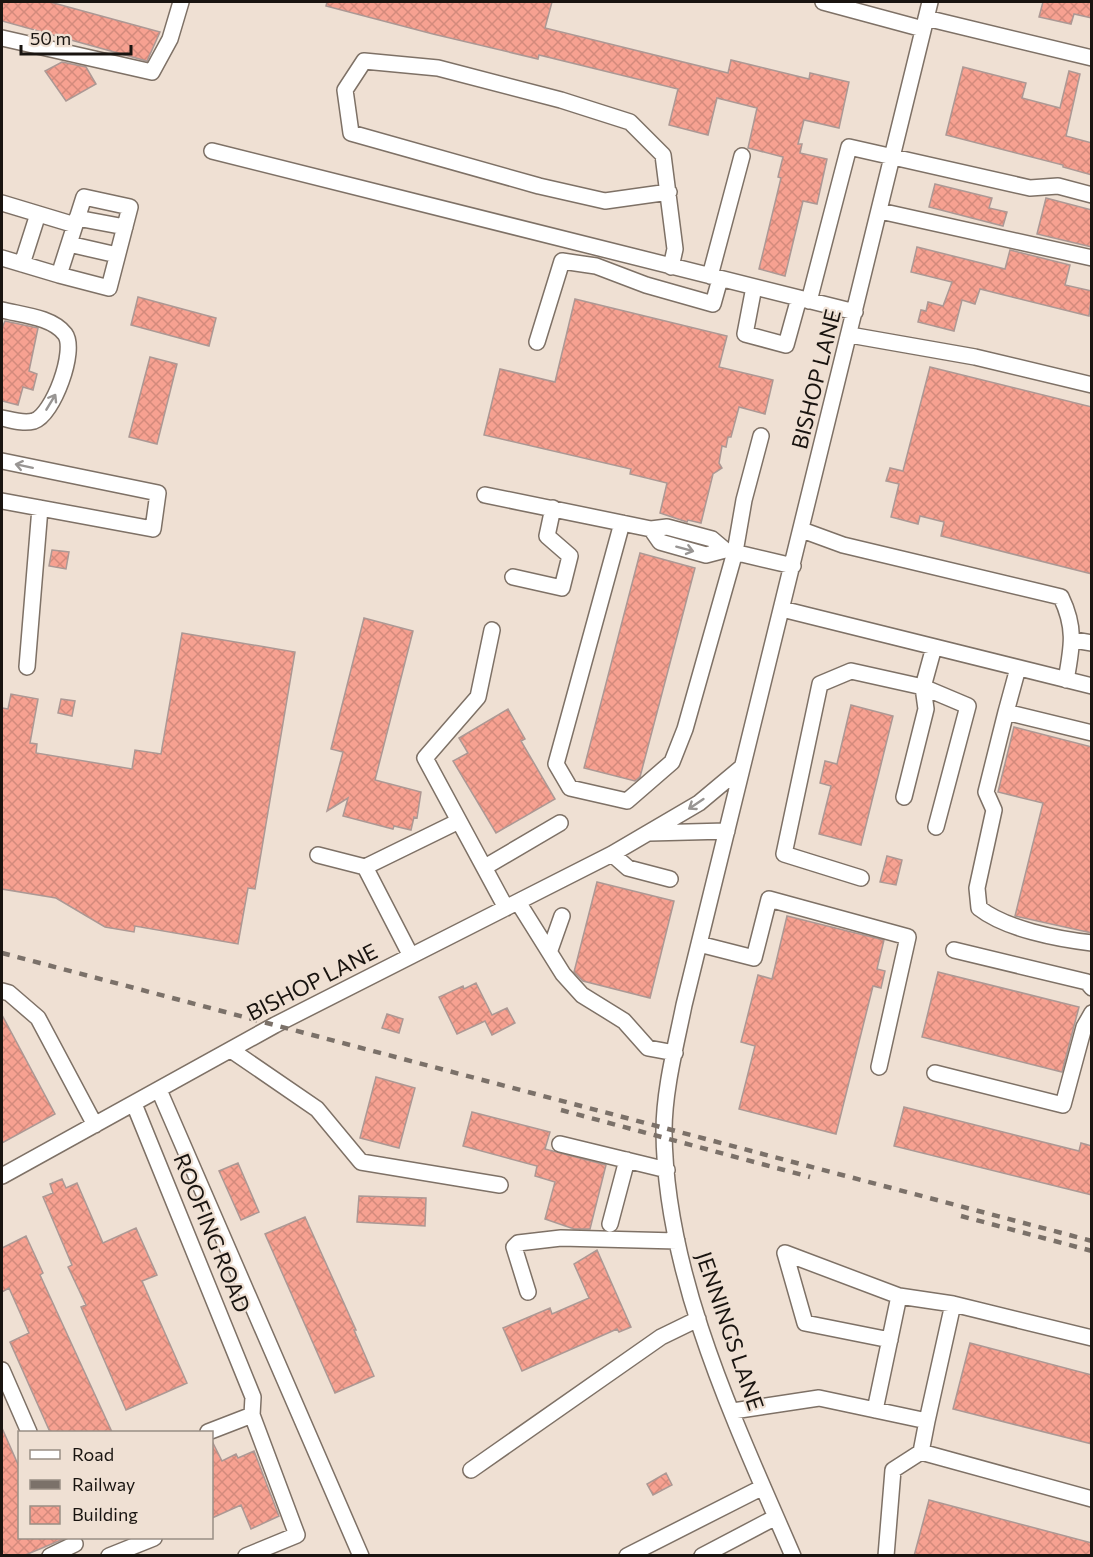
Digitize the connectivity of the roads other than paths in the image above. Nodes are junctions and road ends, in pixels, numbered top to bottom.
1 (181, 2) edge
2 (823, 2) edge
3 (930, 2) edge
4 (924, 24) junction
5 (2, 41) edge
6 (1092, 58) edge
7 (212, 151) dead end
8 (742, 156) dead end
9 (892, 158) junction
10 (669, 192) junction
11 (1092, 195) edge
12 (2, 203) edge
13 (880, 211) junction
14 (38, 214) junction
15 (76, 221) junction
16 (125, 227) junction
17 (69, 244) junction
18 (117, 255) junction
19 (2, 258) edge
20 (1092, 258) edge
21 (22, 264) junction
22 (671, 267) junction
23 (59, 274) junction
24 (715, 277) junction
25 (753, 287) junction
26 (804, 299) junction
27 (2, 310) edge
28 (855, 312) junction
29 (850, 335) junction
30 (537, 342) dead end
31 (1092, 385) edge
32 (2, 418) edge
33 (761, 436) dead end
34 (2, 461) edge
35 (485, 495) dead end
36 (2, 501) edge
37 (40, 508) junction
38 (553, 508) junction
39 (622, 523) junction
40 (802, 530) junction
41 (730, 551) junction
42 (793, 566) junction
43 (513, 577) dead end
44 (782, 609) junction
45 (492, 630) dead end
46 (1074, 640) junction
47 (1092, 644) edge
48 (934, 647) junction
49 (27, 666) dead end
50 (1018, 668) junction
51 (1066, 680) junction
52 (1092, 686) edge
53 (923, 687) junction
54 (1005, 712) junction
55 (1092, 733) edge
56 (742, 767) junction
57 (904, 796) dead end
58 (459, 821) junction
59 (560, 823) dead end
60 (936, 827) dead end
61 (727, 831) junction
62 (646, 833) junction
63 (612, 854) junction
64 (318, 855) dead end
65 (365, 867) junction
66 (485, 867) junction
67 (861, 878) dead end
68 (670, 879) dead end
69 (512, 905) junction
70 (562, 916) dead end
71 (1092, 943) edge
72 (699, 944) junction
73 (954, 950) dead end
74 (550, 951) junction
75 (411, 956) junction
76 (1092, 988) edge
77 (2, 991) edge
78 (1092, 1014) edge
79 (231, 1050) junction
80 (675, 1053) junction
81 (879, 1067) dead end
82 (935, 1073) dead end
83 (159, 1090) junction
84 (134, 1104) junction
85 (95, 1125) junction
86 (560, 1144) dead end
87 (627, 1160) junction
88 (667, 1170) junction
89 (2, 1176) edge
90 (500, 1185) dead end
91 (610, 1224) dead end
92 (677, 1241) junction
93 (528, 1292) dead end
94 (899, 1296) junction
95 (953, 1304) junction
96 (698, 1319) junction
97 (1092, 1338) edge
98 (890, 1340) junction
99 (2, 1370) edge
100 (875, 1410) junction
101 (733, 1411) junction
102 (252, 1415) junction
103 (927, 1421) junction
104 (29, 1431) edge
105 (211, 1431) edge
106 (921, 1452) junction
107 (471, 1470) dead end
108 (763, 1487) junction
109 (1092, 1499) edge
110 (776, 1517) junction
111 (152, 1539) edge
112 (76, 1546) edge
113 (50, 1556) edge
114 (109, 1556) edge
115 (246, 1556) edge
116 (360, 1556) edge
117 (627, 1556) edge
118 (702, 1556) edge
119 (793, 1556) edge
120 (886, 1556) edge

1 - 5 street
2 - 4 street
3 - 4 street, BISHOP LANE
4 - 6 street
4 - 9 street, BISHOP LANE
7 - 22 street
8 - 24 street
9 - 11 street
9 - 13 street, BISHOP LANE
9 - 26 street
10 - 10 street
10 - 22 street
12 - 14 street
13 - 20 street
13 - 28 street, BISHOP LANE
14 - 15 street
14 - 21 street
15 - 16 street
15 - 16 street
15 - 17 street
16 - 18 street
17 - 18 street
17 - 23 street
18 - 23 street
19 - 21 street
21 - 23 street
22 - 24 street
24 - 25 street
24 - 30 street
25 - 26 street
25 - 26 street
26 - 28 street
32 -> 27 street
28 - 29 street, BISHOP LANE
29 - 31 street
29 - 40 street, BISHOP LANE
33 - 41 street
37 -> 34 street
35 - 38 street
36 - 37 street
37 - 49 street
38 - 39 street
38 - 43 street
39 - 41 street
39 - 41 street
40 - 42 street, BISHOP LANE
40 - 46 street
41 - 42 street
42 - 44 street, BISHOP LANE
44 - 48 street
44 - 56 street, BISHOP LANE
45 - 58 street
46 - 47 street
46 - 51 street
48 - 50 street
48 - 53 street
50 - 51 street
50 - 54 street
51 - 52 street
53 - 57 street
53 - 60 street
53 - 67 street
54 - 55 street
54 - 71 street
56 - 61 street, BISHOP LANE
56 -> 62 street, BISHOP LANE
58 - 65 street
58 - 66 street
59 - 66 street
61 - 62 street
61 - 72 street, JENNINGS LANE
62 - 63 street, BISHOP LANE
63 - 68 street
63 - 69 street, BISHOP LANE
64 - 65 street
65 - 75 street
66 - 69 street
69 - 74 street
69 - 75 street, BISHOP LANE
70 - 74 street
72 - 80 street, JENNINGS LANE
72 - 81 street
73 - 76 street
74 - 80 street
75 - 79 street, BISHOP LANE
77 - 85 street
78 - 82 street
79 - 83 street, BISHOP LANE
79 - 90 street
80 - 88 street, JENNINGS LANE
83 - 84 street, BISHOP LANE
83 - 116 street
84 - 85 street, BISHOP LANE
84 - 102 street, ROOFING ROAD
85 - 89 street, BISHOP LANE
86 - 87 street
87 - 88 street
87 - 91 street
88 - 92 street, JENNINGS LANE
92 - 93 street
92 - 96 street, JENNINGS LANE
94 - 95 street
94 - 98 street
94 - 98 street
95 - 97 street
95 - 103 street
96 - 101 street, JENNINGS LANE
96 - 107 street
98 - 100 street
99 - 104 street
100 - 101 street
100 - 103 street
101 - 108 street, JENNINGS LANE
102 - 105 street
102 - 115 street, ROOFING ROAD
103 - 106 street
106 - 109 street
106 - 120 street
108 - 110 street, JENNINGS LANE
108 - 117 street
110 - 118 street
110 - 119 street, JENNINGS LANE
111 - 114 street
112 - 113 street

